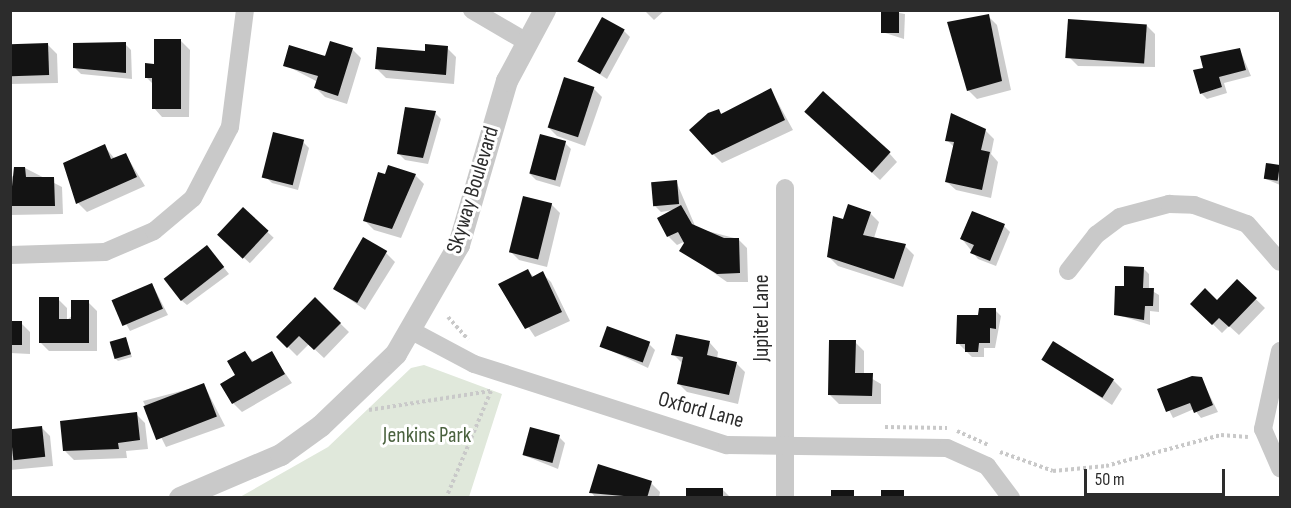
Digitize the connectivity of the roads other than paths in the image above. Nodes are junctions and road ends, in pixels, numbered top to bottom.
1 (245, 10) edge
2 (472, 10) edge
3 (544, 10) edge
4 (525, 41) junction
5 (785, 188) dead end
6 (10, 255) edge
7 (1281, 262) edge
8 (1068, 271) dead end
9 (412, 331) junction
10 (1281, 351) edge
11 (786, 448) junction
12 (1281, 468) edge
13 (180, 498) edge
14 (785, 498) edge
15 (1011, 498) edge

1 - 6 street
2 - 4 street
3 - 4 street, Skyway Boulevard
4 - 9 street, Skyway Boulevard
5 - 11 street, Jupiter Lane
7 - 8 street
9 - 11 street, Oxford Lane
9 - 13 street, Skyway Boulevard
10 - 12 street
11 - 14 street, Jupiter Lane
11 - 15 street, Oxford Lane

